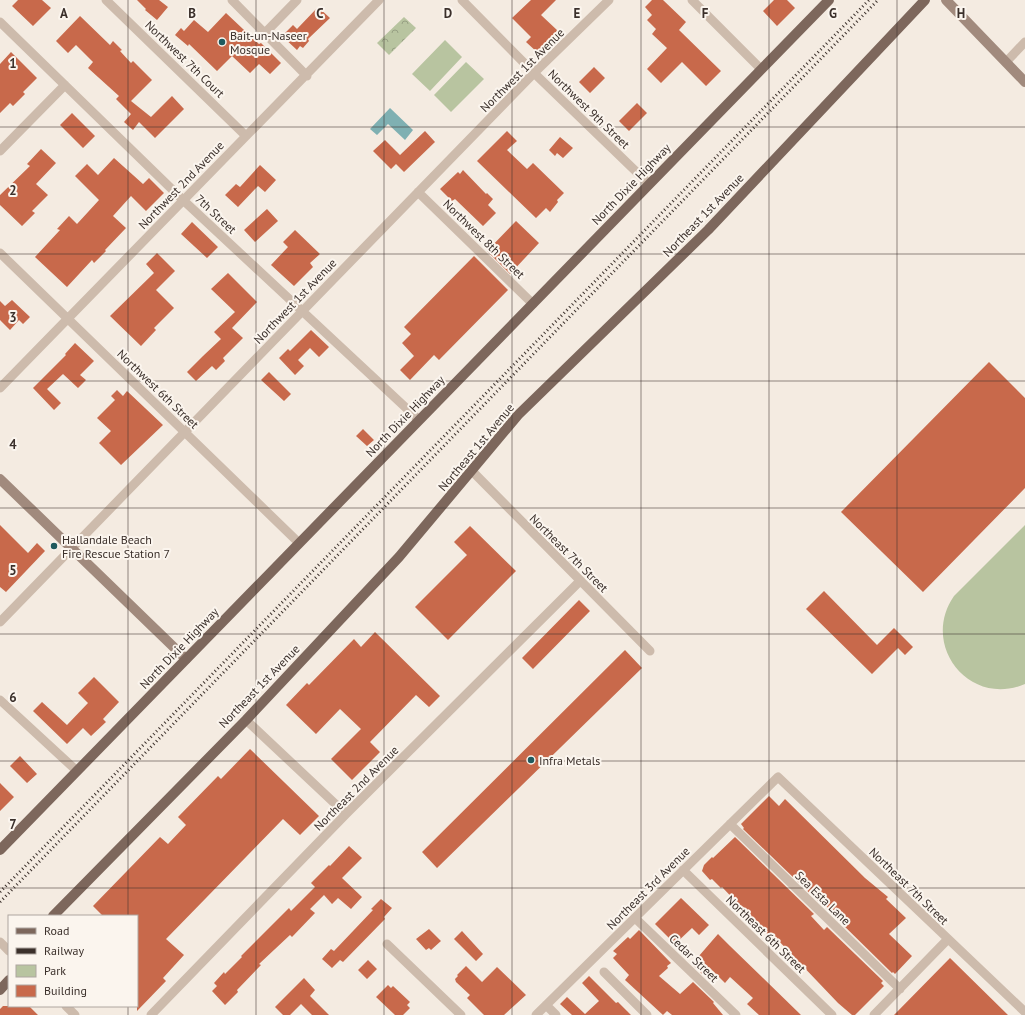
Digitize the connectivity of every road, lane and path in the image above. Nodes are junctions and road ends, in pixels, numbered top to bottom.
1 (106, 0) edge
2 (232, 0) edge
3 (297, 0) edge
4 (379, 0) edge
5 (462, 0) edge
6 (609, 0) edge
7 (692, 0) edge
8 (829, 0) edge
9 (925, 0) edge
10 (946, 0) edge
11 (0, 22) edge
12 (265, 33) junction
13 (1025, 42) edge
14 (1006, 62) junction
15 (761, 69) junction
16 (534, 73) junction
17 (307, 76) junction
18 (1025, 82) edge
19 (65, 85) junction
20 (246, 136) junction
21 (0, 151) edge
22 (649, 184) junction
23 (418, 192) junction
24 (183, 200) junction
25 (0, 253) edge
26 (532, 304) junction
27 (302, 310) junction
28 (68, 319) junction
29 (0, 388) edge
30 (419, 420) junction
31 (184, 432) junction
32 (472, 471) junction
33 (0, 479) edge
34 (299, 543) junction
35 (72, 548) junction
36 (580, 581) junction
37 (0, 622) edge
38 (650, 651) dead end
39 (186, 659) junction
40 (0, 700) edge
41 (246, 720) junction
42 (76, 771) junction
43 (778, 778) joint
44 (346, 814) junction
45 (730, 824) junction
46 (0, 850) edge
47 (683, 870) junction
48 (54, 915) edge
49 (635, 918) junction
50 (948, 939) junction
51 (0, 942) edge
52 (387, 944) dead end
53 (8, 950) edge
54 (604, 972) dead end
55 (8, 981) edge
56 (900, 989) junction
57 (0, 990) edge
58 (546, 1005) junction
59 (67, 1007) edge
60 (1025, 1012) edge
61 (75, 1015) edge
62 (151, 1015) edge
63 (461, 1015) edge
64 (536, 1015) edge
65 (556, 1015) edge
66 (647, 1015) edge
67 (736, 1015) edge
68 (832, 1015) edge
69 (874, 1015) edge

1 - 20 street, Northwest 7th Court
2 - 12 street
3 - 12 street
4 - 17 street, Northwest 2nd Avenue
5 - 16 street, Northwest 9th Street
6 - 16 street, Northwest 1st Avenue
7 - 15 street
8 - 15 main road, North Dixie Highway
9 - 32 main road, Northeast 1st Avenue
10 - 14 street
11 - 19 street, 7th Street
12 - 17 street
13 - 14 street
14 - 18 street
15 - 22 main road, North Dixie Highway
16 - 22 street, Northwest 9th Street
16 - 23 street, Northwest 1st Avenue
17 - 20 street, Northwest 2nd Avenue
19 - 21 street
19 - 24 street, 7th Street
20 - 24 street, Northwest 2nd Avenue
22 - 26 main road, North Dixie Highway
23 - 26 street, Northwest 8th Street
23 - 27 street, Northwest 1st Avenue
24 - 27 street, 7th Street
24 - 28 street, Northwest 2nd Avenue
25 - 28 street, Northwest 6th Street
26 - 30 main road, North Dixie Highway
27 - 30 street, 7th Street
27 - 31 street, Northwest 1st Avenue
28 - 29 street, Northwest 2nd Avenue
28 - 31 street, Northwest 6th Street
30 - 34 main road, North Dixie Highway
31 - 34 street, Northwest 6th Street
31 - 35 street, Northwest 1st Avenue
32 - 36 street, Northeast 7th Street
32 - 41 main road, Northeast 1st Avenue
33 - 35 street
34 - 39 main road, North Dixie Highway
35 - 37 street, Northwest 1st Avenue
35 - 39 street
36 - 38 street, Northeast 7th Street
36 - 44 street, Northeast 2nd Avenue
39 - 42 main road, North Dixie Highway
40 - 42 street
41 - 44 street
41 - 48 main road, Northeast 1st Avenue
42 - 46 main road, North Dixie Highway
43 - 45 street, Northeast 3rd Avenue
43 - 50 street, Northeast 7th Street
44 - 62 street, Northeast 2nd Avenue
45 - 47 street, Northeast 3rd Avenue
45 - 56 street, Sea Esta Lane
47 - 49 street, Northeast 3rd Avenue
47 - 68 street, Northeast 6th Street
49 - 58 street, Northeast 3rd Avenue
49 - 67 street, Cedar Street
50 - 56 street
50 - 60 street, Northeast 7th Street
51 - 53 street
52 - 63 street
54 - 66 street
55 - 57 main road
56 - 69 street
58 - 64 street, Northeast 3rd Avenue
58 - 65 street
59 - 61 street

